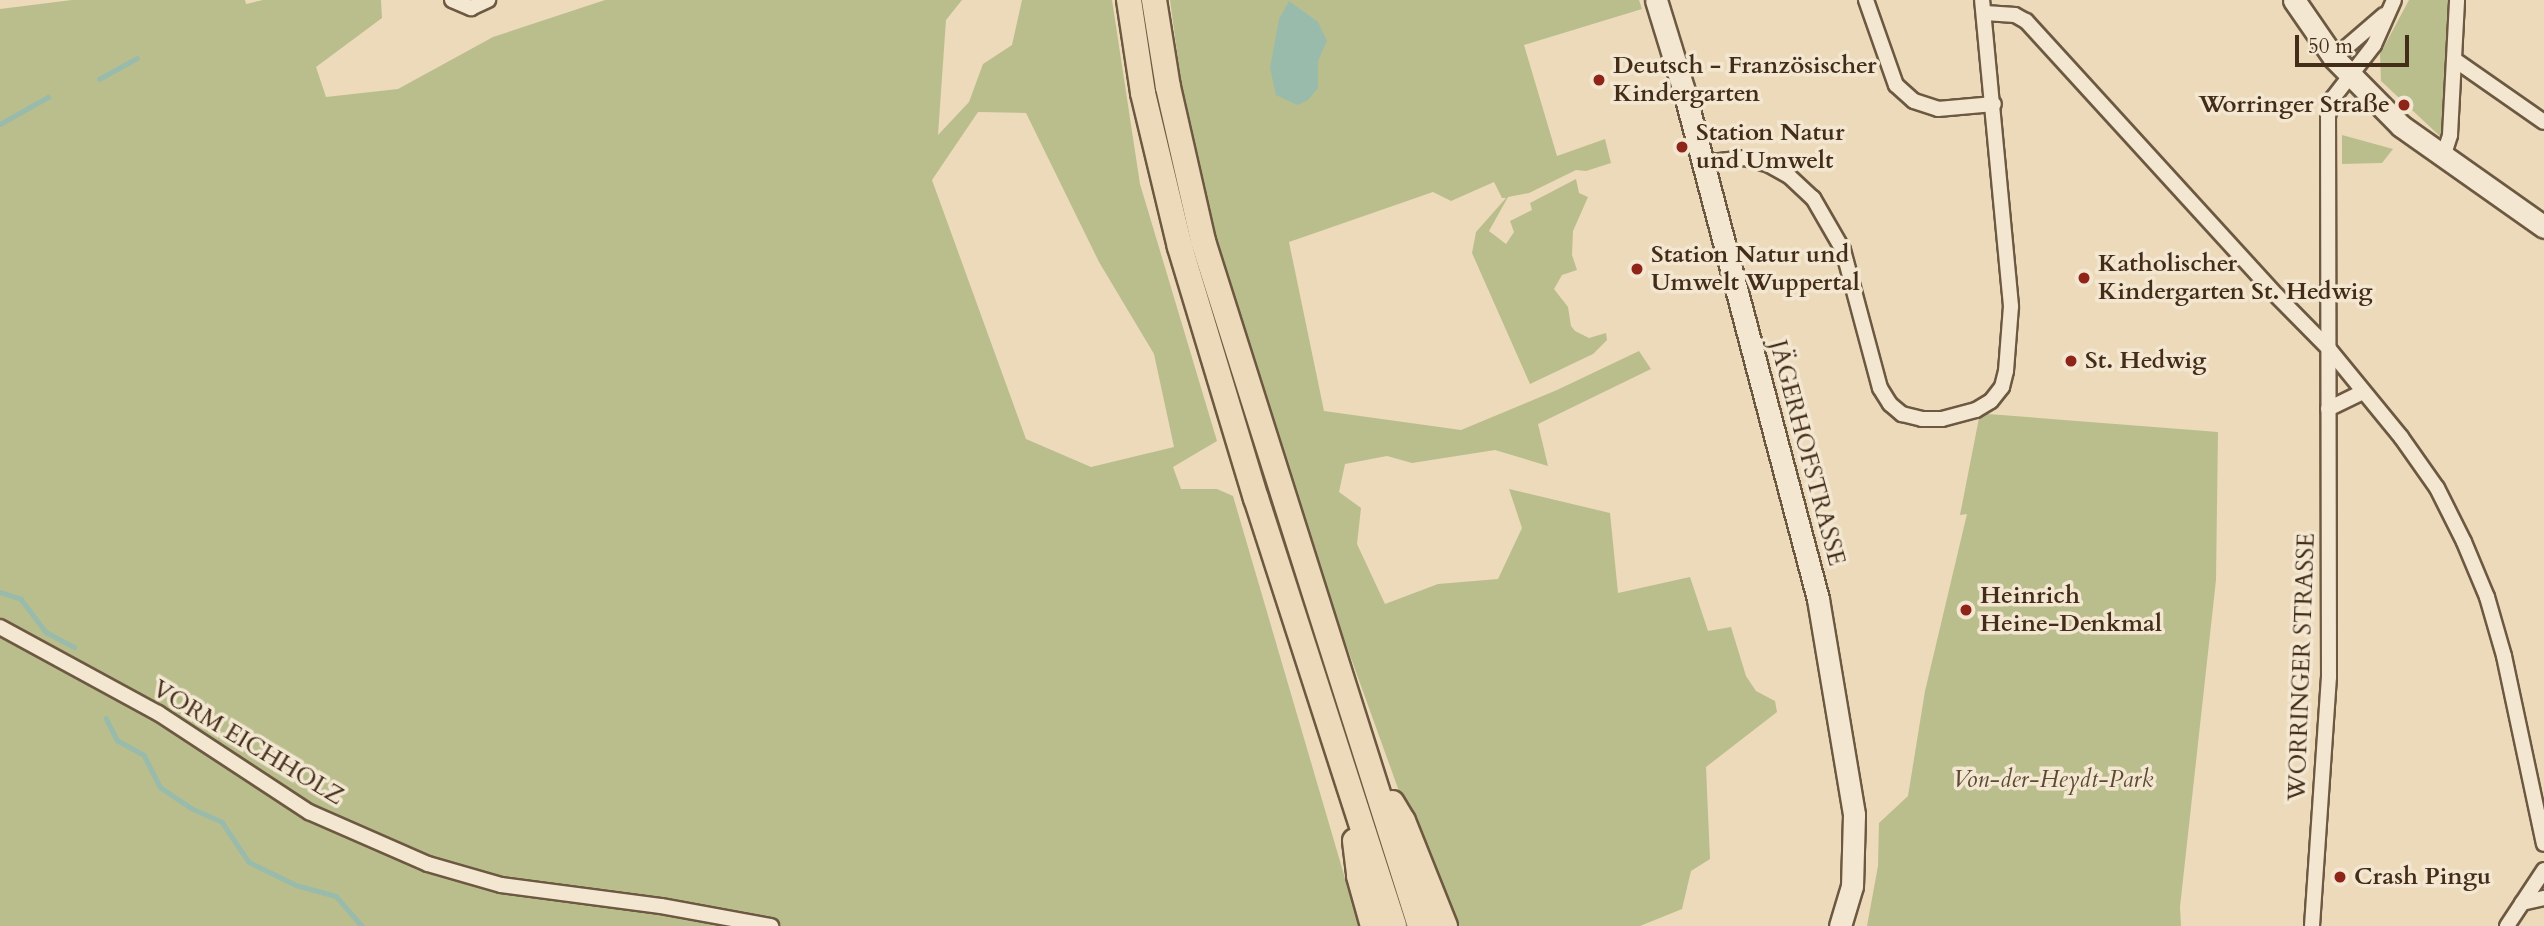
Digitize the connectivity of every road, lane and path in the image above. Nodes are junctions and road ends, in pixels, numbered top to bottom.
1 (452, 0) edge
2 (488, 0) edge
3 (1129, 0) edge
4 (1154, 0) edge
5 (1656, 0) edge
6 (1866, 0) edge
7 (2294, 0) edge
8 (2457, 0) edge
9 (1984, 6) edge
10 (2391, 6) edge
11 (2334, 58) junction
12 (2455, 60) junction
13 (2349, 75) junction
14 (1994, 104) junction
15 (2544, 122) edge
16 (2443, 157) junction
17 (1703, 163) junction
18 (2544, 227) edge
19 (2329, 349) junction
20 (2364, 392) junction
21 (2328, 409) junction
22 (0, 627) edge
23 (1367, 761) junction
24 (1347, 778) junction
25 (2541, 816) edge
26 (2544, 844) edge
27 (2544, 870) edge
28 (2544, 898) edge
29 (2522, 903) junction
30 (771, 926) edge
31 (1373, 926) edge
32 (1394, 926) edge
33 (1420, 926) edge
34 (1445, 926) edge
35 (1840, 926) edge
36 (2312, 926) edge
37 (2507, 926) edge

1 - 2 street
3 - 24 highway
4 - 23 highway
5 - 17 main road, JÄGERHOFSTRASSE
6 - 14 street
7 - 11 main road
8 - 12 street
9 - 14 street
9 - 19 street
10 - 11 street
10 - 13 street, WORRINGER STRASSE
11 - 13 main road
12 - 15 street
12 - 16 street
13 - 16 main road
13 - 19 street, WORRINGER STRASSE
14 - 17 street
16 - 18 main road
17 - 35 main road, JÄGERHOFSTRASSE
19 - 20 street
19 - 21 street, WORRINGER STRASSE
20 - 21 street
20 - 25 street
21 - 36 street, WORRINGER STRASSE
22 - 30 street, VORM EICHHOLZ
23 - 33 highway
23 - 34 highway
24 - 31 highway
24 - 32 highway
25 - 26 street
27 - 29 street
28 - 29 street
29 - 37 street

